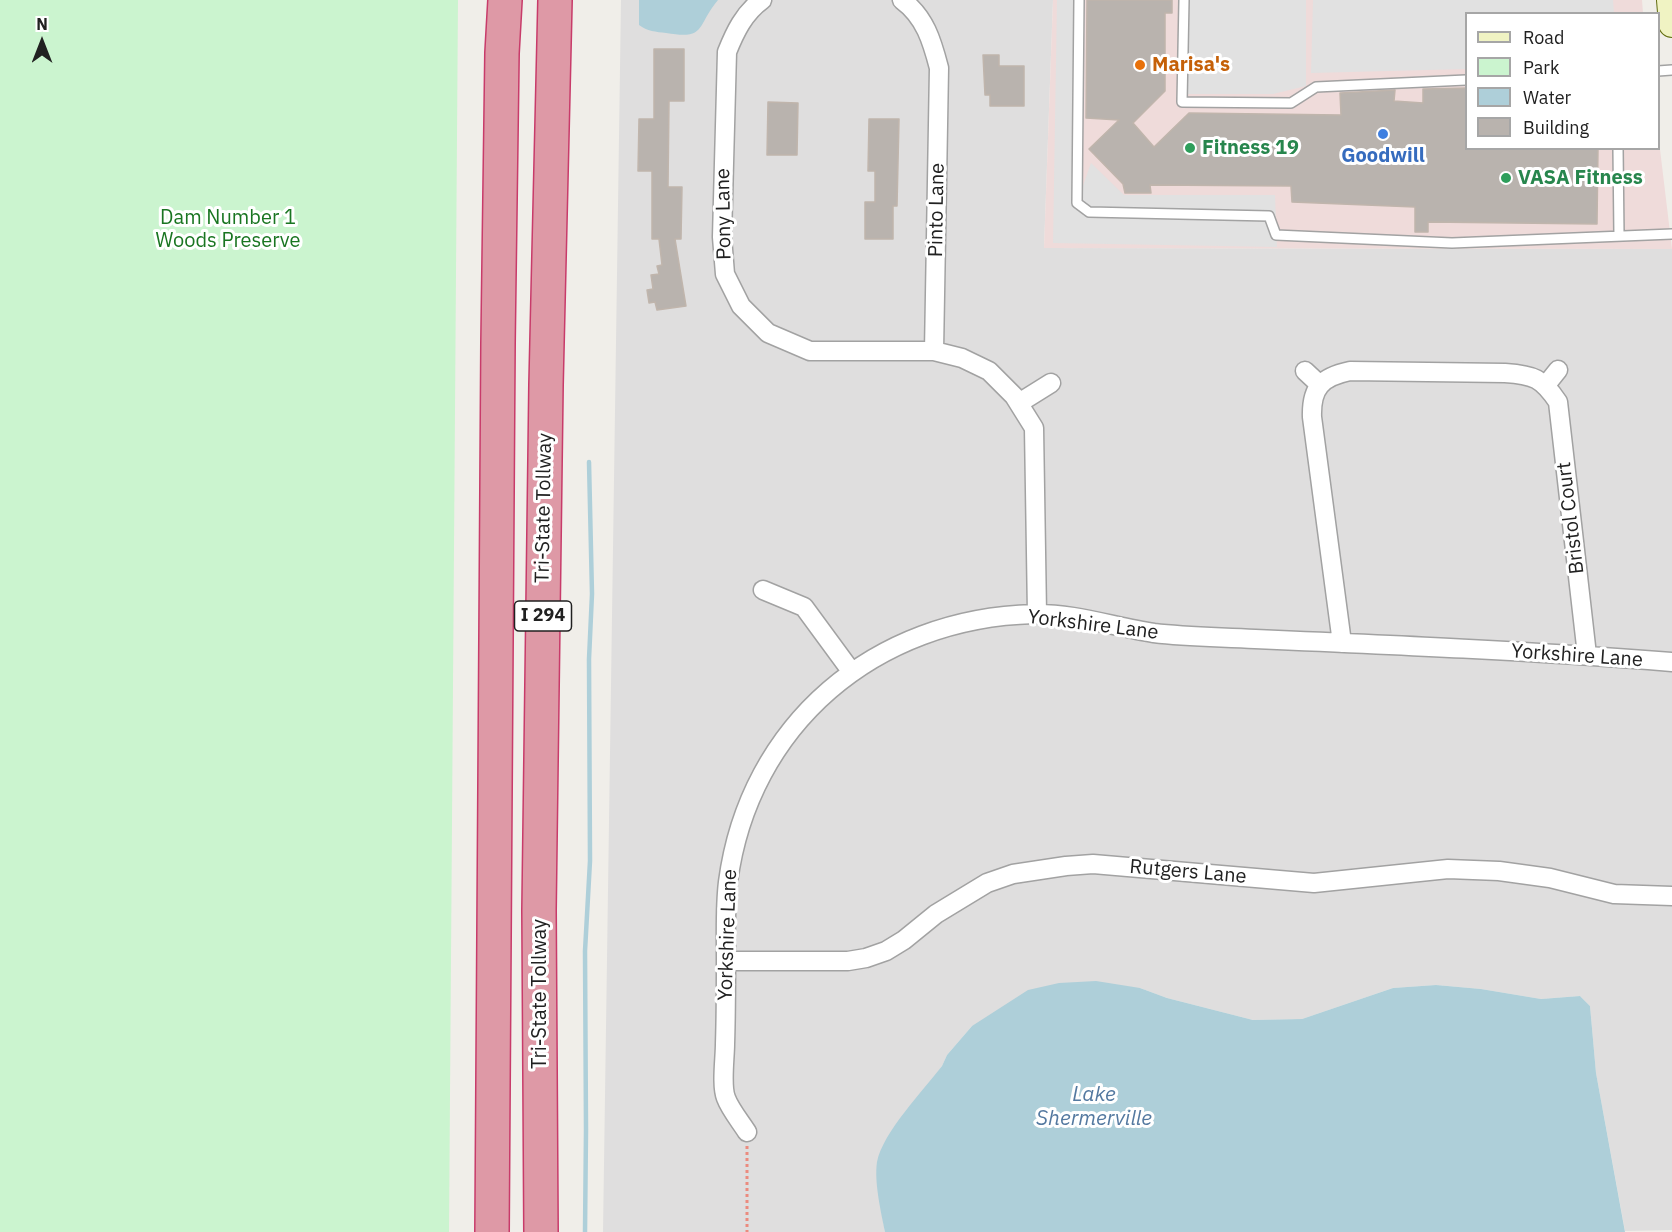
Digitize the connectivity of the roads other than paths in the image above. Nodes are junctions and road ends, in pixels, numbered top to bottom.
1 (505, 0) edge
2 (555, 0) edge
3 (762, 0) edge
4 (902, 0) edge
5 (1079, 0) edge
6 (1184, 0) edge
7 (1670, 0) edge
8 (1672, 24) edge
9 (1465, 80) edge
10 (1618, 150) edge
11 (1672, 234) edge
12 (1619, 236) junction
13 (934, 351) junction
14 (1558, 370) dead end
15 (1305, 371) dead end
16 (1051, 383) dead end
17 (1320, 385) junction
18 (1546, 385) junction
19 (1019, 403) junction
20 (763, 590) dead end
21 (1036, 614) junction
22 (1342, 643) junction
23 (1587, 655) junction
24 (1672, 662) edge
25 (851, 671) junction
26 (1672, 896) edge
27 (726, 961) junction
28 (747, 1132) road end
29 (492, 1232) edge
30 (541, 1232) edge

1 - 29 highway, I 294
2 - 30 highway, Tri-State Tollway / I 294
3 - 13 street, Pony Lane
4 - 13 street, Pinto Lane
5 - 12 lane
6 - 9 lane
7 - 8 main road
10 - 12 lane
11 - 12 lane
13 - 19 street, Pony Lane
14 - 18 street
15 - 17 street
16 - 19 street
17 - 18 street
17 - 22 street
18 - 23 street, Bristol Court
19 - 21 street, Pony Lane
20 - 25 street
21 - 22 street, Yorkshire Lane
21 - 25 street, Yorkshire Lane
22 - 23 street, Yorkshire Lane
23 - 24 street, Yorkshire Lane
25 - 27 street, Yorkshire Lane
26 - 27 street, Rutgers Lane
27 - 28 street, Yorkshire Lane

